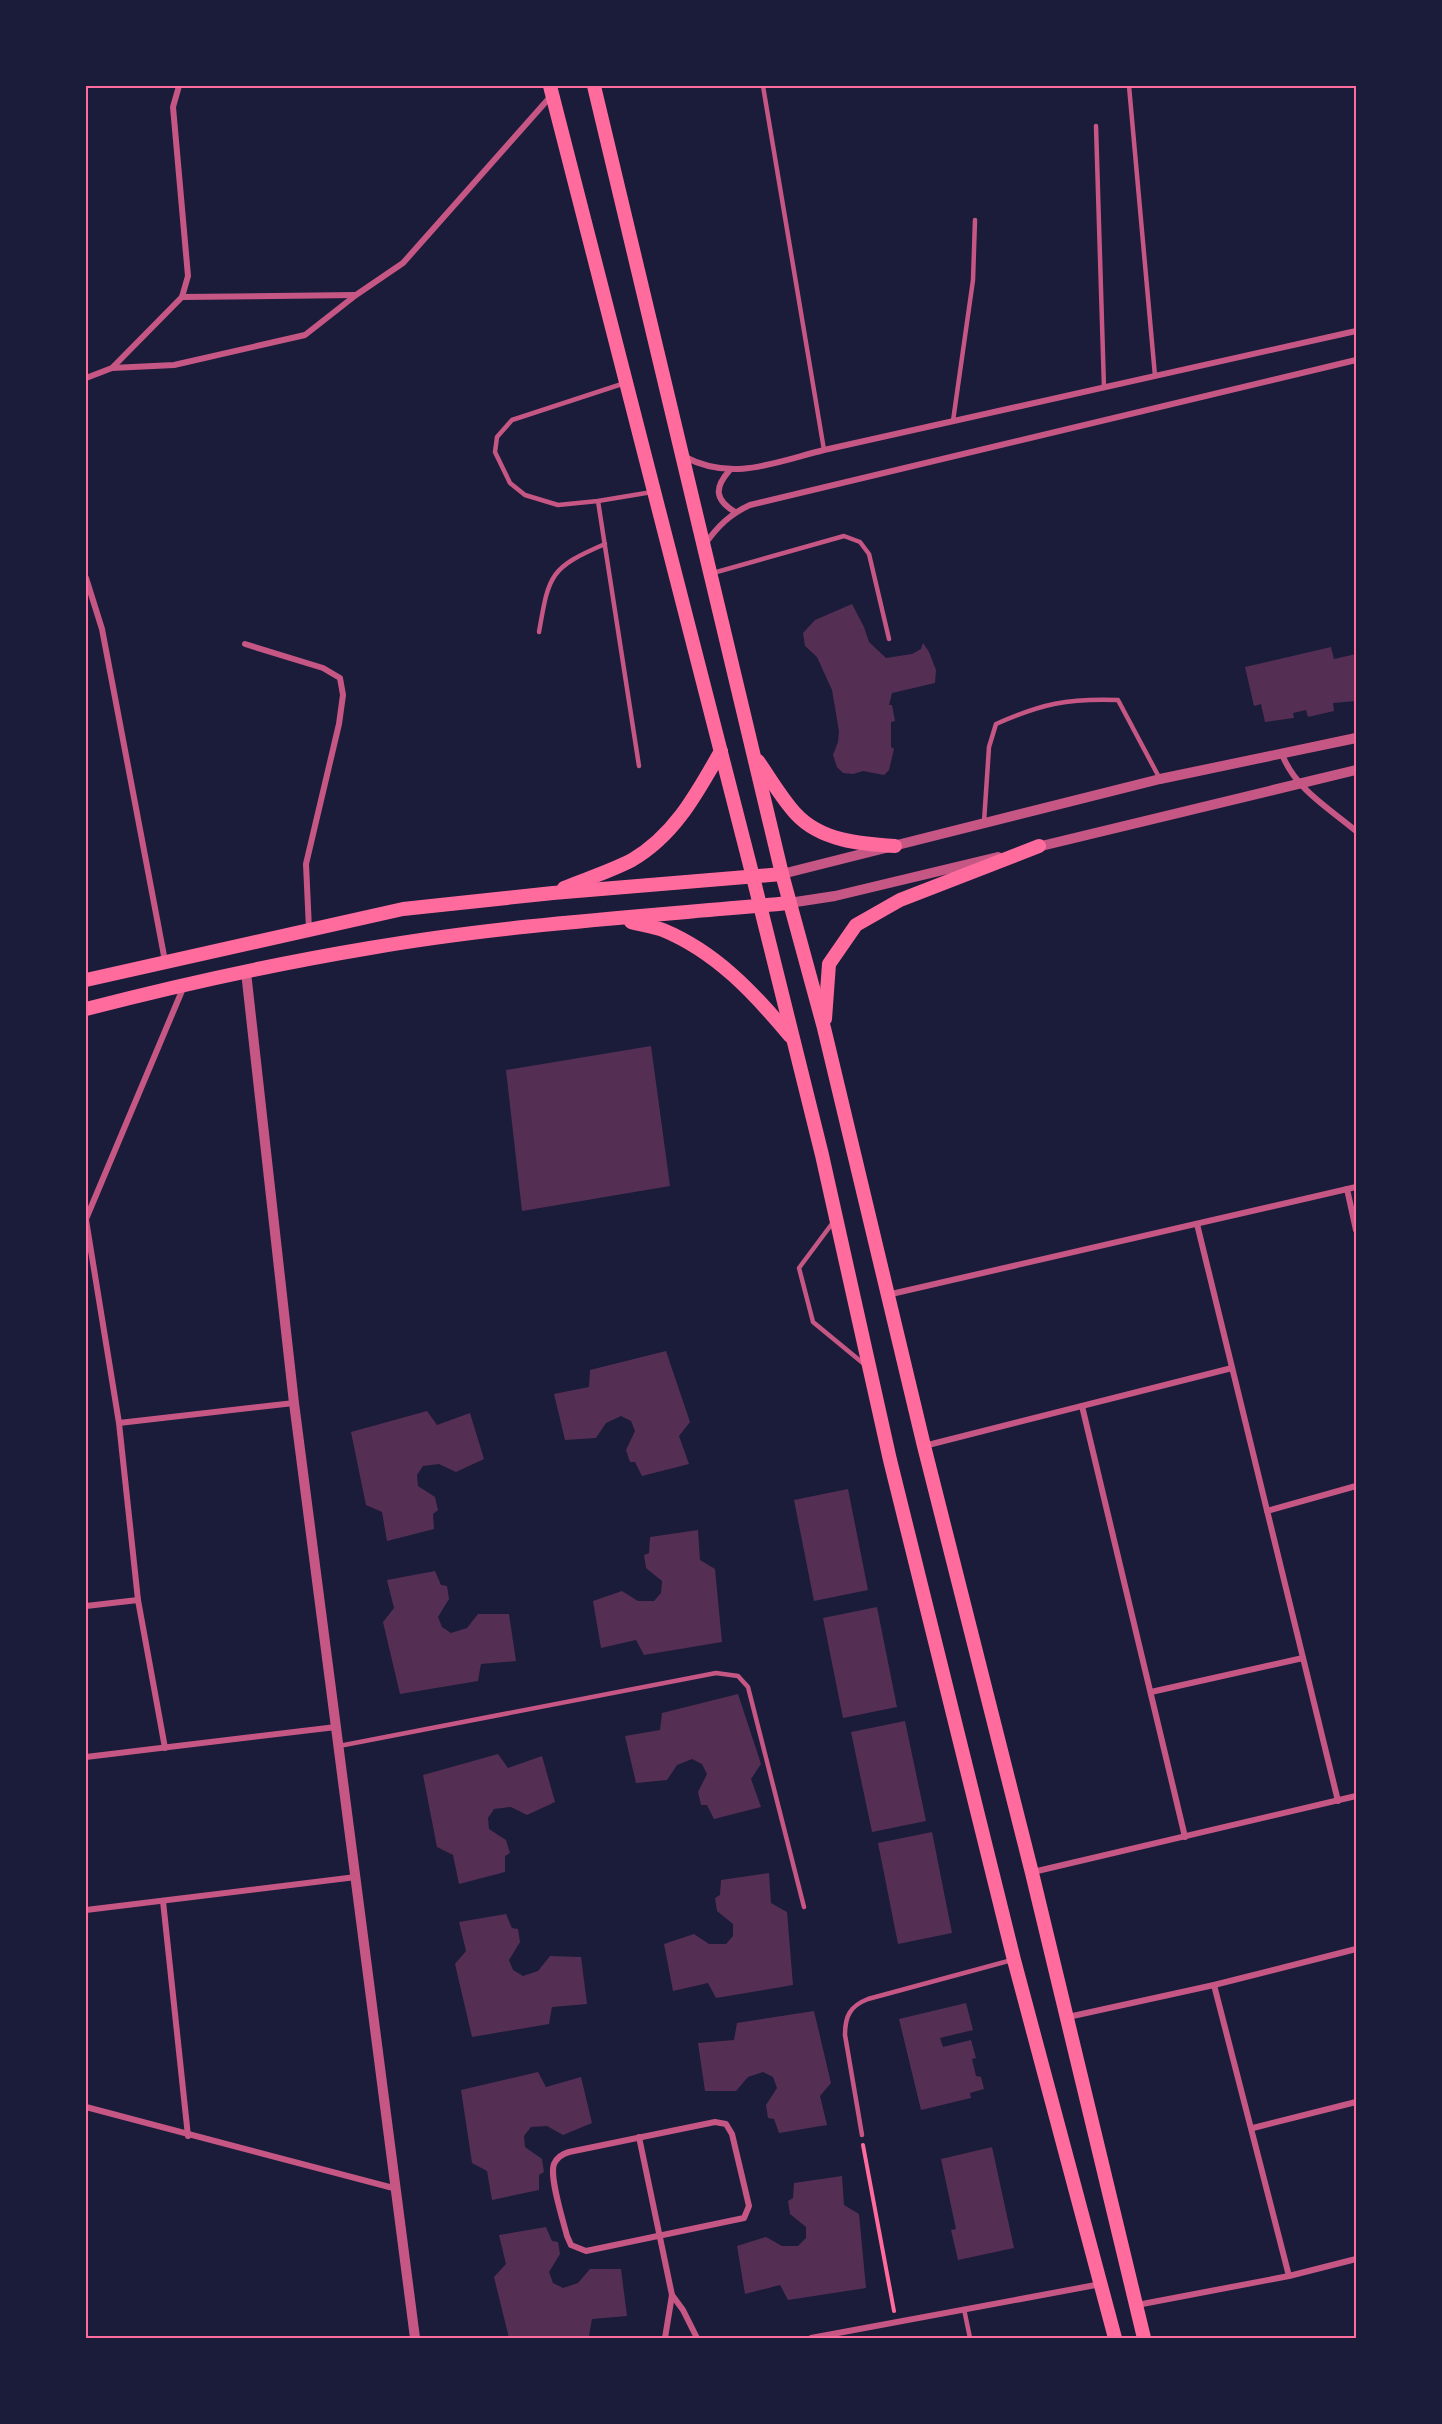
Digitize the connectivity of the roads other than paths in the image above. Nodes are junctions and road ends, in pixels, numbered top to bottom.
1 (179, 86) edge
2 (594, 86) edge
3 (764, 86) edge
4 (1129, 86) edge
5 (551, 90) edge
6 (1096, 126) dead end
7 (975, 220) dead end
8 (356, 295) junction
9 (182, 297) junction
10 (1356, 331) edge
11 (1356, 360) edge
12 (112, 368) junction
13 (1155, 376) junction
14 (86, 378) edge
15 (626, 383) junction
16 (1104, 388) junction
17 (952, 421) junction
18 (824, 450) junction
19 (683, 456) junction
20 (729, 471) junction
21 (654, 491) junction
22 (598, 501) junction
23 (735, 512) junction
24 (605, 544) junction
25 (705, 544) junction
26 (711, 574) junction
27 (86, 578) edge
28 (539, 632) dead end
29 (889, 639) dead end
30 (245, 644) dead end
31 (1356, 738) edge
32 (721, 751) junction
33 (1282, 754) junction
34 (754, 756) junction
35 (639, 766) dead end
36 (1356, 770) edge
37 (1161, 779) junction
38 (1299, 784) junction
39 (984, 823) junction
40 (1356, 831) edge
41 (895, 846) junction
42 (1039, 846) junction
43 (782, 874) junction
44 (753, 877) junction
45 (553, 893) junction
46 (789, 903) junction
47 (760, 906) junction
48 (618, 920) junction
49 (309, 929) junction
50 (165, 962) junction
51 (246, 972) junction
52 (86, 980) edge
53 (184, 986) junction
54 (86, 1009) edge
55 (824, 1028) junction
56 (793, 1039) junction
57 (1356, 1187) edge
58 (1347, 1189) junction
59 (836, 1219) junction
60 (86, 1220) edge
61 (1197, 1224) junction
62 (1356, 1230) edge
63 (887, 1295) junction
64 (870, 1368) junction
65 (1232, 1368) junction
66 (294, 1403) junction
67 (1082, 1406) junction
68 (119, 1423) junction
69 (924, 1446) junction
70 (1356, 1486) edge
71 (1267, 1511) junction
72 (138, 1600) junction
73 (86, 1606) edge
74 (1303, 1658) junction
75 (1151, 1692) junction
76 (337, 1727) junction
77 (339, 1746) junction
78 (165, 1748) junction
79 (86, 1757) edge
80 (1356, 1796) edge
81 (1338, 1801) junction
82 (1185, 1837) junction
83 (1032, 1873) junction
84 (357, 1877) junction
85 (163, 1901) junction
86 (804, 1907) dead end
87 (86, 1911) edge
88 (1356, 1949) edge
89 (1014, 1960) junction
90 (1214, 1985) junction
91 (1067, 2017) junction
92 (1356, 2102) edge
93 (86, 2108) edge
94 (1253, 2128) junction
95 (862, 2135) road end
96 (189, 2136) junction
97 (639, 2137) junction
98 (397, 2189) junction
99 (660, 2236) junction
100 (1356, 2259) edge
101 (1289, 2276) junction
102 (1102, 2284) junction
103 (672, 2295) junction
104 (1135, 2306) junction
105 (964, 2308) junction
106 (415, 2338) edge
107 (665, 2338) edge
108 (697, 2338) edge
109 (811, 2338) edge
110 (970, 2338) edge
111 (1115, 2338) edge
112 (1144, 2338) edge

1 - 9 street
2 - 19 main road
3 - 18 lane
4 - 13 lane
5 - 8 street
5 - 15 main road
6 - 16 lane
7 - 17 lane
8 - 9 street
8 - 12 street
9 - 12 street
10 - 13 street
11 - 23 street
12 - 14 street
13 - 16 street
15 - 21 main road
15 - 22 lane
16 - 17 street
17 - 18 street
18 - 20 street
19 - 20 street
19 - 25 main road
20 - 23 street
21 - 22 lane
21 - 32 main road
22 - 24 lane
23 - 25 street
24 - 28 lane
24 - 35 lane
25 - 26 main road
26 - 29 lane
26 - 34 main road
27 - 50 street
30 - 49 street
31 - 33 street
32 - 44 main road
32 - 45 main road
33 - 37 street
33 - 38 street
34 - 41 main road
34 - 43 main road
36 - 38 street
37 - 39 street
37 - 39 lane
38 - 40 street
38 - 42 street
39 - 41 street
41 - 43 street
42 - 46 street
42 - 55 main road
43 - 44 main road
43 - 46 main road
44 - 45 main road
44 - 47 main road
45 - 49 main road
46 - 47 main road
46 - 55 main road
47 - 48 main road
47 - 56 main road
48 - 51 main road
48 - 56 main road
49 - 50 main road
50 - 52 main road
51 - 53 main road
51 - 66 street
53 - 54 main road
53 - 60 street
55 - 63 main road
56 - 59 main road
57 - 58 street
58 - 61 street
58 - 62 street
59 - 64 main road
59 - 64 lane
60 - 68 street
61 - 63 street
61 - 65 street
63 - 69 main road
64 - 89 main road
65 - 67 street
65 - 71 street
66 - 68 street
66 - 76 street
67 - 69 street
67 - 75 street
68 - 72 street
69 - 83 main road
70 - 71 street
71 - 74 street
72 - 73 street
72 - 78 street
74 - 75 street
74 - 81 street
75 - 82 street
76 - 77 street
76 - 78 street
77 - 84 street
77 - 86 lane
78 - 79 street
80 - 81 street
81 - 82 street
82 - 83 street
83 - 91 main road
84 - 85 street
84 - 98 street
85 - 87 street
85 - 96 street
88 - 90 street
89 - 95 lane
89 - 102 main road
90 - 91 street
90 - 94 street
91 - 104 main road
92 - 94 street
93 - 96 street
94 - 101 street
96 - 98 street
97 - 99 street
97 - 99 street
97 - 99 street
98 - 106 street
99 - 103 street
100 - 101 street
101 - 104 street
102 - 105 street
102 - 111 main road
103 - 107 street
103 - 108 street
104 - 112 main road
105 - 109 street
105 - 110 lane

